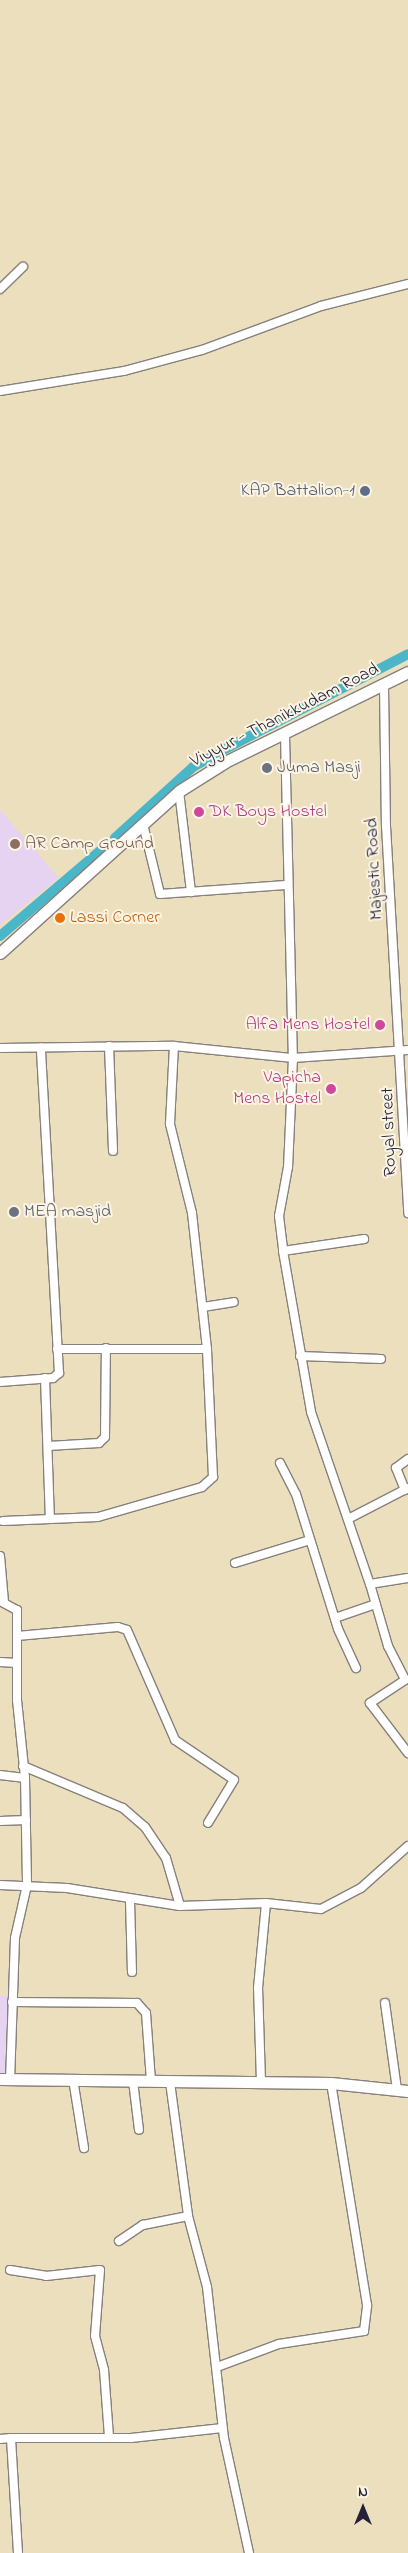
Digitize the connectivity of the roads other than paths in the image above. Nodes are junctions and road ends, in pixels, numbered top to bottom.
1 (23, 267) dead end
2 (408, 284) edge
3 (0, 290) edge
4 (0, 391) edge
5 (408, 672) edge
6 (384, 686) junction
7 (285, 735) junction
8 (179, 791) junction
9 (143, 824) junction
10 (286, 885) junction
11 (190, 892) junction
12 (0, 953) edge
13 (109, 1046) junction
14 (174, 1046) junction
15 (41, 1047) junction
16 (0, 1048) edge
17 (405, 1050) edge
18 (293, 1058) junction
19 (113, 1151) dead end
20 (408, 1213) edge
21 (364, 1239) dead end
22 (283, 1251) junction
23 (234, 1302) dead end
24 (203, 1307) junction
25 (106, 1348) junction
26 (57, 1349) junction
27 (207, 1349) junction
28 (300, 1356) junction
29 (381, 1359) dead end
30 (45, 1378) junction
31 (0, 1382) edge
32 (48, 1446) junction
33 (408, 1459) edge
34 (280, 1463) dead end
35 (406, 1489) edge
36 (50, 1518) junction
37 (348, 1519) junction
38 (3, 1521) dead end
39 (310, 1540) junction
40 (0, 1556) edge
41 (235, 1563) dead end
42 (408, 1578) edge
43 (370, 1584) junction
44 (2, 1601) edge
45 (376, 1604) junction
46 (335, 1618) junction
47 (17, 1636) junction
48 (0, 1662) edge
49 (17, 1663) junction
50 (356, 1668) dead end
51 (408, 1753) edge
52 (23, 1766) junction
53 (0, 1775) edge
54 (25, 1778) junction
55 (26, 1820) junction
56 (0, 1821) edge
57 (208, 1823) dead end
58 (408, 1846) edge
59 (0, 1885) edge
60 (27, 1885) junction
61 (130, 1901) junction
62 (266, 1904) junction
63 (180, 1906) junction
64 (132, 1972) dead end
65 (12, 2002) junction
66 (385, 2003) dead end
67 (5, 2079) edge
68 (73, 2079) junction
69 (133, 2081) junction
70 (151, 2081) junction
71 (170, 2082) junction
72 (262, 2082) junction
73 (331, 2083) junction
74 (402, 2090) edge
75 (139, 2130) dead end
76 (84, 2148) dead end
77 (188, 2216) junction
78 (119, 2242) dead end
79 (10, 2270) dead end
80 (217, 2367) junction
81 (222, 2428) junction
82 (109, 2436) junction
83 (11, 2438) junction
84 (0, 2439) edge
85 (18, 2553) edge
86 (249, 2553) edge

1 - 3 street
2 - 4 street
5 - 6 main road, Viyyur - Thanikkudam Road
6 - 7 main road, Viyyur - Thanikkudam Road
6 - 17 street, Majestic Road
7 - 8 main road, Viyyur - Thanikkudam Road
7 - 10 street
8 - 9 main road, Viyyur - Thanikkudam Road
8 - 11 street
9 - 11 street
9 - 12 main road, Viyyur - Thanikkudam Road
10 - 11 street
10 - 18 street
13 - 14 street
13 - 15 street
13 - 19 street
14 - 18 street
14 - 24 street
15 - 16 street
15 - 26 street
17 - 18 street
17 - 20 street, Royal street
18 - 22 street
21 - 22 street
22 - 28 street
23 - 24 street
24 - 27 street
25 - 26 street
25 - 27 street
25 - 32 street
26 - 30 street
27 - 36 street
28 - 29 street
28 - 37 street
30 - 31 street
30 - 32 street
32 - 36 street
33 - 35 street
34 - 39 street
35 - 37 street
36 - 38 street
37 - 43 street
39 - 41 street
39 - 46 street
40 - 44 street
42 - 43 street
43 - 45 street
44 - 47 street
45 - 46 street
45 - 51 street
46 - 50 street
47 - 49 street
47 - 57 street
48 - 49 street
49 - 52 street
52 - 54 street
52 - 63 street
53 - 54 street
54 - 55 street
55 - 56 street
55 - 60 street
58 - 62 street
59 - 60 street
60 - 61 street
60 - 65 street
61 - 63 street
61 - 64 street
62 - 63 street
62 - 72 street
65 - 67 street
65 - 70 street
66 - 74 street
67 - 68 main road
68 - 69 main road
68 - 76 street
69 - 70 main road
69 - 75 street
70 - 71 main road
71 - 72 main road
71 - 77 street
72 - 73 main road
73 - 74 main road
73 - 80 street
77 - 78 street
77 - 80 street
79 - 82 street
80 - 81 street
81 - 82 street
81 - 86 street
82 - 83 street
83 - 84 street
83 - 85 street

